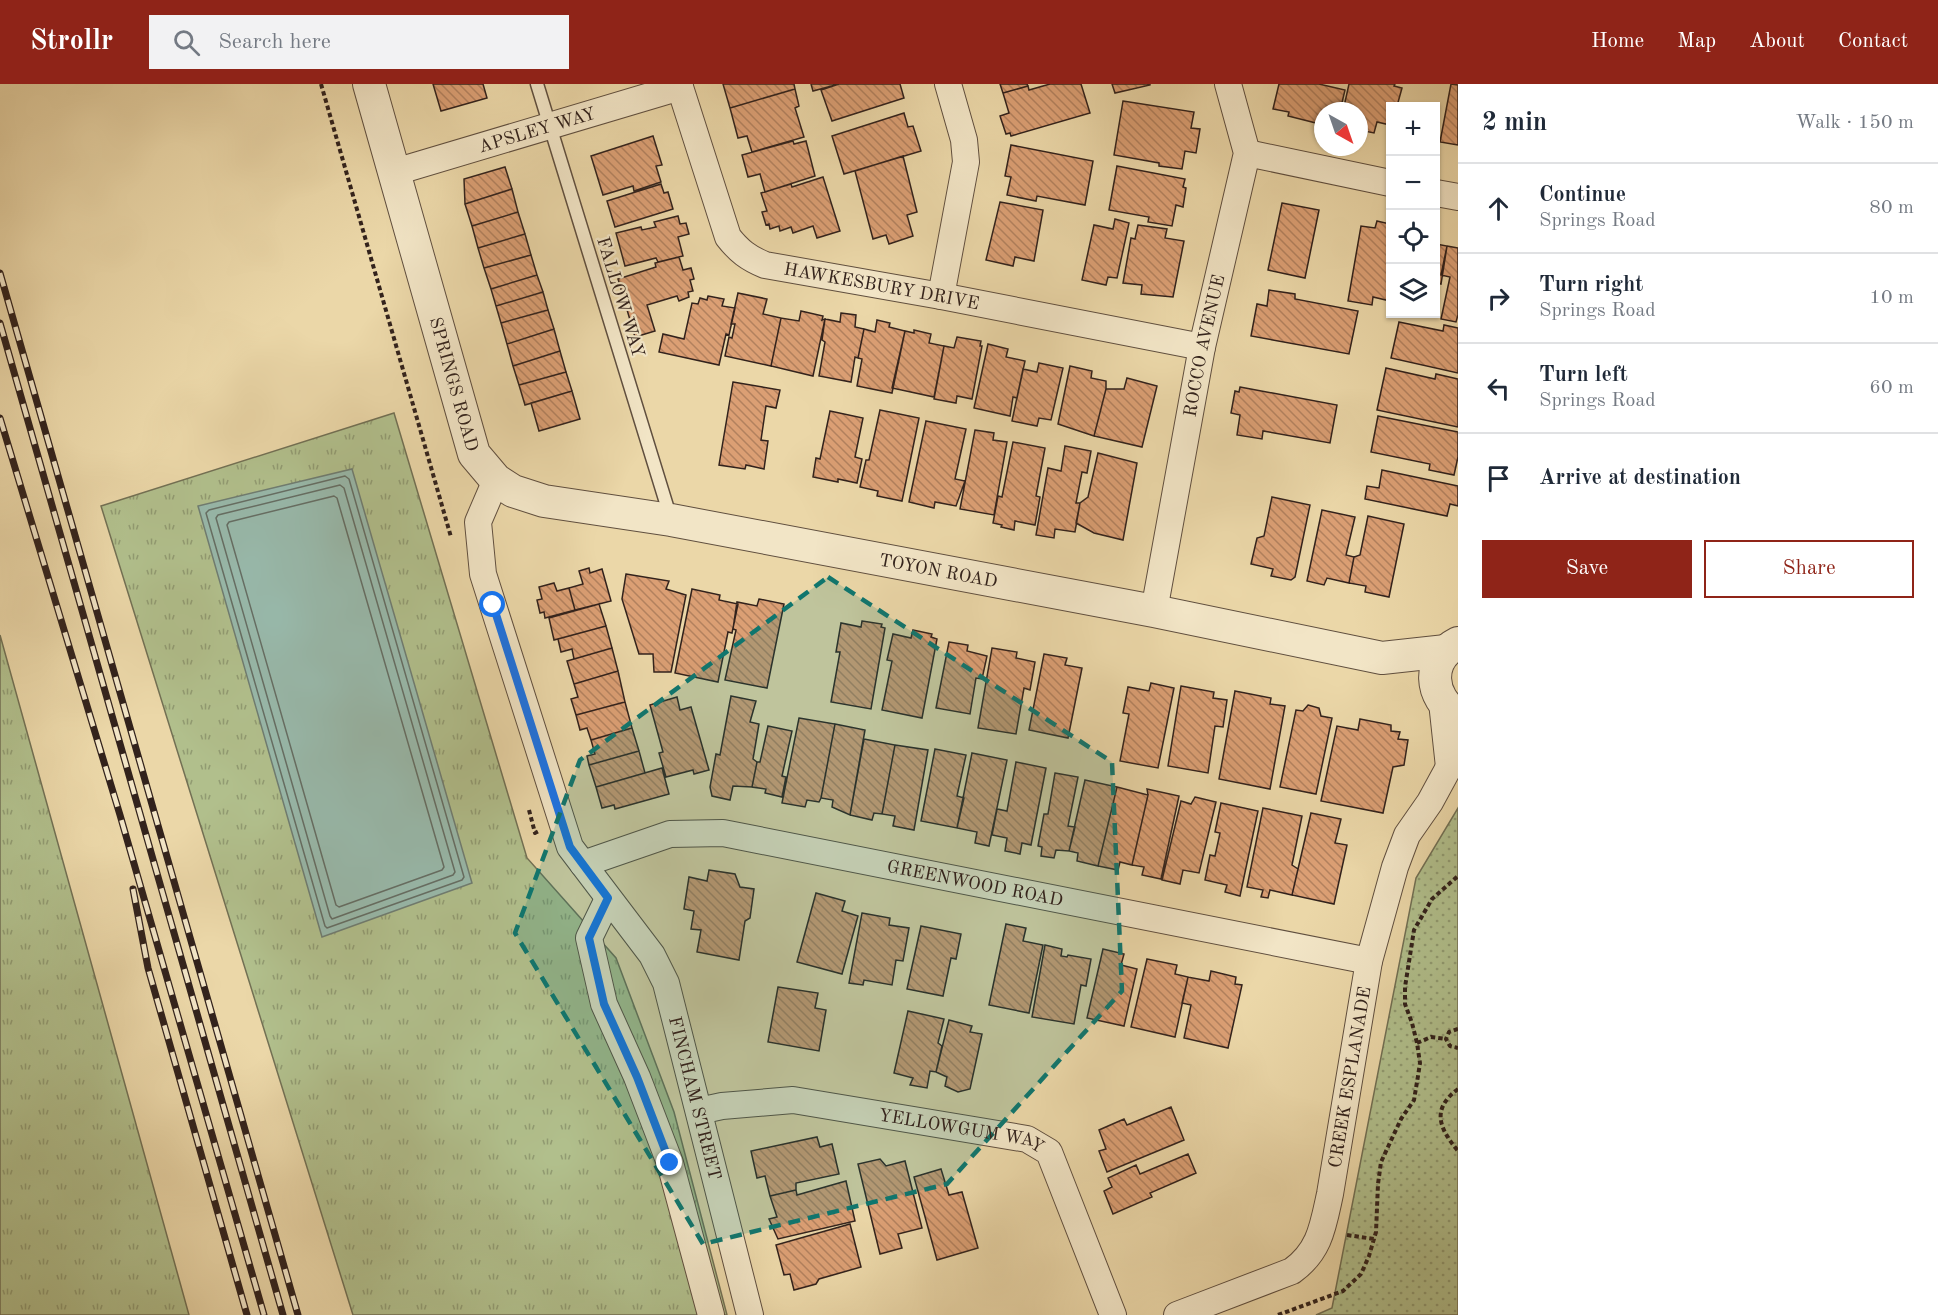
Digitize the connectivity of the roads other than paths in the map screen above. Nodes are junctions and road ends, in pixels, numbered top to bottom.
1 (369, 84) edge
2 (537, 84) edge
3 (948, 84) edge
4 (1228, 84) edge
5 (679, 86) edge
6 (549, 126) junction
7 (1247, 153) junction
8 (395, 172) junction
9 (1386, 182) edge
10 (1440, 194) edge
11 (1458, 198) edge
12 (941, 296) junction
13 (1202, 347) junction
14 (496, 480) junction
15 (671, 520) junction
16 (1154, 611) junction
17 (1452, 647) edge
18 (1382, 658) junction
19 (1446, 704) edge
20 (1454, 760) edge
21 (583, 864) junction
22 (608, 898) junction
23 (1369, 961) junction
24 (699, 1111) junction
25 (711, 1315) edge
26 (750, 1315) edge
27 (1113, 1315) edge
28 (1176, 1315) edge

1 - 8 street, SPRINGS ROAD
2 - 6 lane, FALLOW WAY
3 - 12 street
4 - 7 street, ROCCO AVENUE
5 - 6 street, APSLEY WAY
5 - 12 street, HAWKESBURY DRIVE
6 - 8 street, APSLEY WAY
6 - 15 lane, FALLOW WAY
7 - 9 street
7 - 13 street, ROCCO AVENUE
8 - 14 street, SPRINGS ROAD
10 - 11 street
12 - 13 street, HAWKESBURY DRIVE
13 - 16 street, ROCCO AVENUE
14 - 15 street, TOYON ROAD
14 - 21 street
15 - 16 street, TOYON ROAD
16 - 18 street, TOYON ROAD
17 - 18 street, TOYON ROAD
17 - 19 street
18 - 19 street, TOYON ROAD
19 - 20 street, CREEK ESPLANADE
20 - 23 street, CREEK ESPLANADE
21 - 22 street
21 - 23 street, GREENWOOD ROAD
22 - 24 street, FINCHAM STREET
22 - 25 street
23 - 28 street, CREEK ESPLANADE
24 - 26 street, FINCHAM STREET
24 - 27 street, YELLOWGUM WAY

